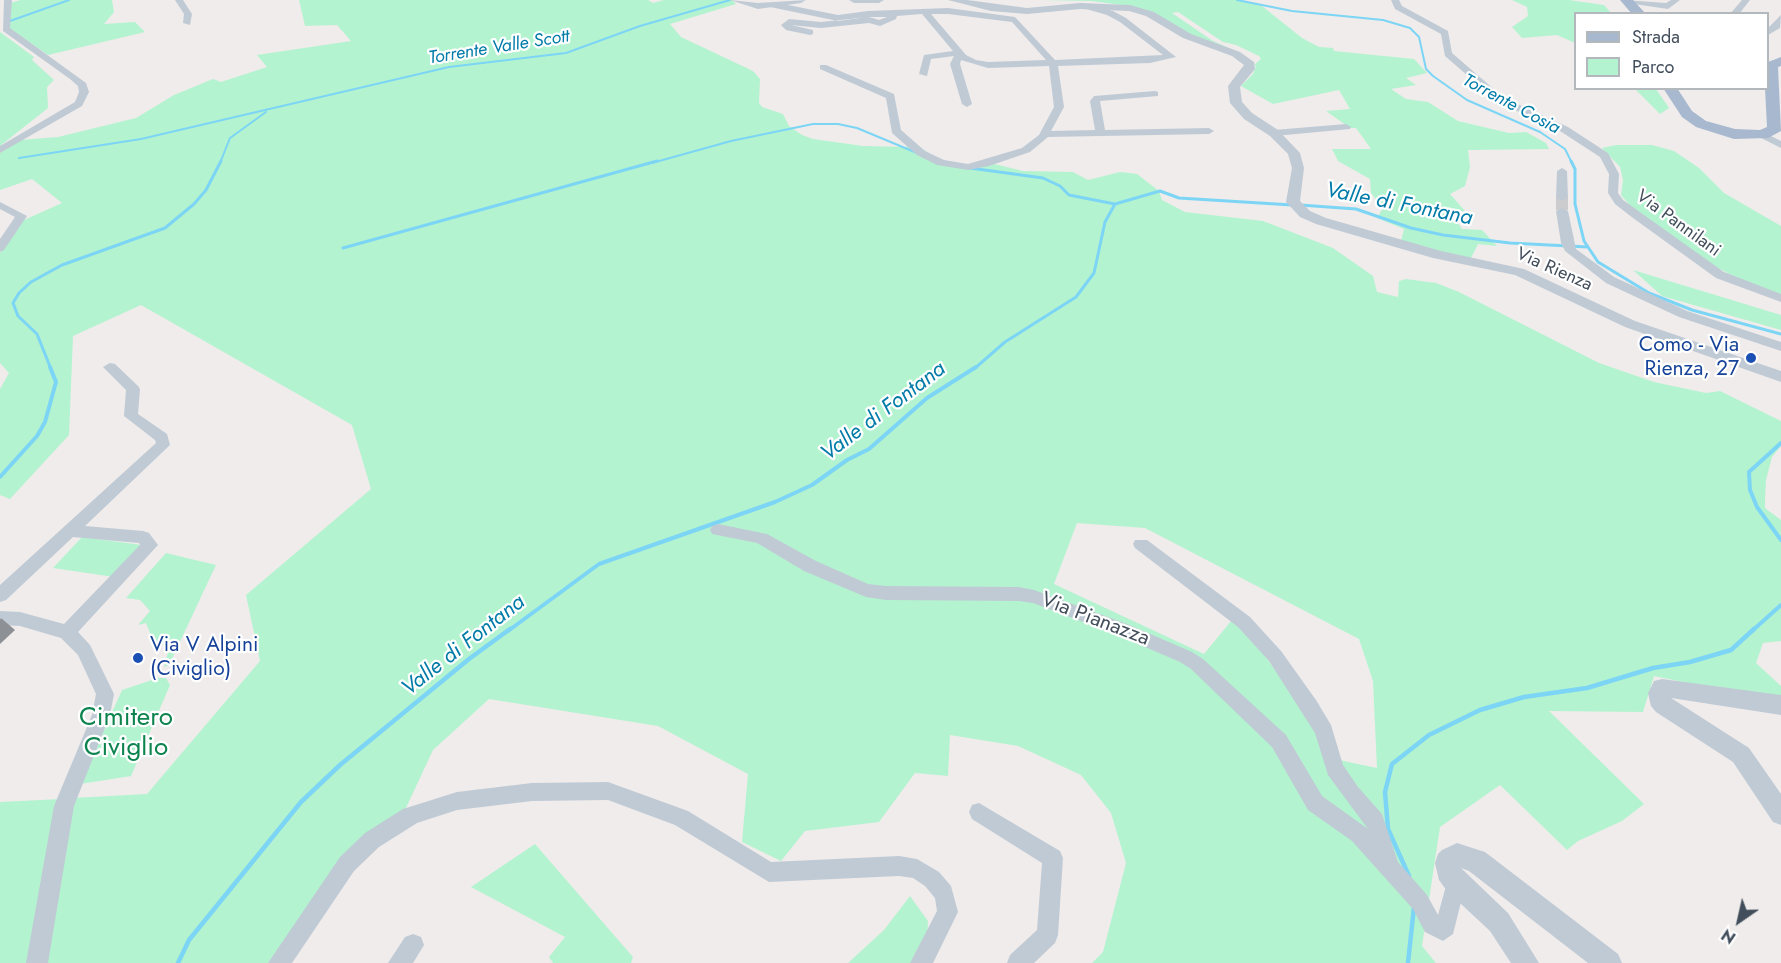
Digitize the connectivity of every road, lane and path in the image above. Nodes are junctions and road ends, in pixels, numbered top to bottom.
1 (8, 0) edge
2 (179, 0) edge
3 (184, 0) edge
4 (801, 0) edge
5 (854, 0) edge
6 (879, 0) edge
7 (954, 0) edge
8 (1395, 0) edge
9 (1627, 0) edge
10 (1746, 0) edge
11 (736, 1) edge
12 (1672, 3) edge
13 (773, 5) junction
14 (1080, 6) junction
15 (192, 10) dead end
16 (924, 11) junction
17 (1638, 12) edge
18 (1736, 12) edge
19 (891, 14) junction
20 (1781, 18) edge
21 (187, 23) dead end
22 (1769, 31) edge
23 (810, 32) dead end
24 (960, 53) junction
25 (1781, 61) edge
26 (1053, 63) junction
27 (823, 66) dead end
28 (924, 74) dead end
29 (1671, 90) edge
30 (1155, 94) dead end
31 (79, 104) junction
32 (967, 104) dead end
33 (1346, 127) dead end
34 (1209, 131) dead end
35 (1274, 133) junction
36 (1044, 134) junction
37 (1101, 134) junction
38 (1763, 135) junction
39 (39, 137) dead end
40 (1781, 145) edge
41 (0, 150) edge
42 (1562, 171) dead end
43 (1562, 198) tunnel mouth
44 (0, 205) edge
45 (1562, 211) tunnel mouth
46 (0, 248) edge
47 (1781, 298) edge
48 (1781, 347) edge
49 (111, 367) dead end
50 (1781, 377) edge
51 (718, 530) dead end
52 (70, 531) junction
53 (1141, 544) dead end
54 (0, 595) edge
55 (0, 618) edge
56 (66, 632) junction
57 (1781, 705) edge
58 (980, 812) dead end
59 (1781, 814) edge
60 (1390, 867) junction
61 (1456, 882) junction
62 (413, 945) dead end
63 (37, 963) edge
64 (279, 963) edge
65 (399, 963) edge
66 (921, 963) edge
67 (1018, 963) edge
68 (1526, 963) edge
69 (1610, 963) edge

1 - 31 street
2 - 21 street
3 - 15 street
4 - 13 street
5 - 6 street
7 - 14 street, Via Rienza
8 - 47 street, Via Pannilani
9 - 12 street
9 - 17 main road
10 - 18 street
11 - 13 street
13 - 19 street
14 - 26 street
14 - 35 street, Via Rienza
16 - 19 street
16 - 24 street
16 - 26 street
19 - 23 street
20 - 22 street
24 - 26 street
24 - 28 street
24 - 32 street
25 - 38 main road
26 - 36 street
27 - 36 street
29 - 38 main road
30 - 37 street
31 - 39 street
31 - 41 street
33 - 35 street
34 - 37 street
35 - 50 street, Via Rienza
36 - 37 street
38 - 40 street
42 - 43 street
44 - 46 street
45 - 48 street
49 - 52 street
51 - 60 street, Via Pianazza
52 - 54 street
52 - 56 street
53 - 60 street, Via Pianazza
55 - 56 street
56 - 63 street
57 - 59 street
58 - 67 street
60 - 61 street, Via Pianazza
61 - 68 street
61 - 69 street
62 - 65 street
64 - 66 street

